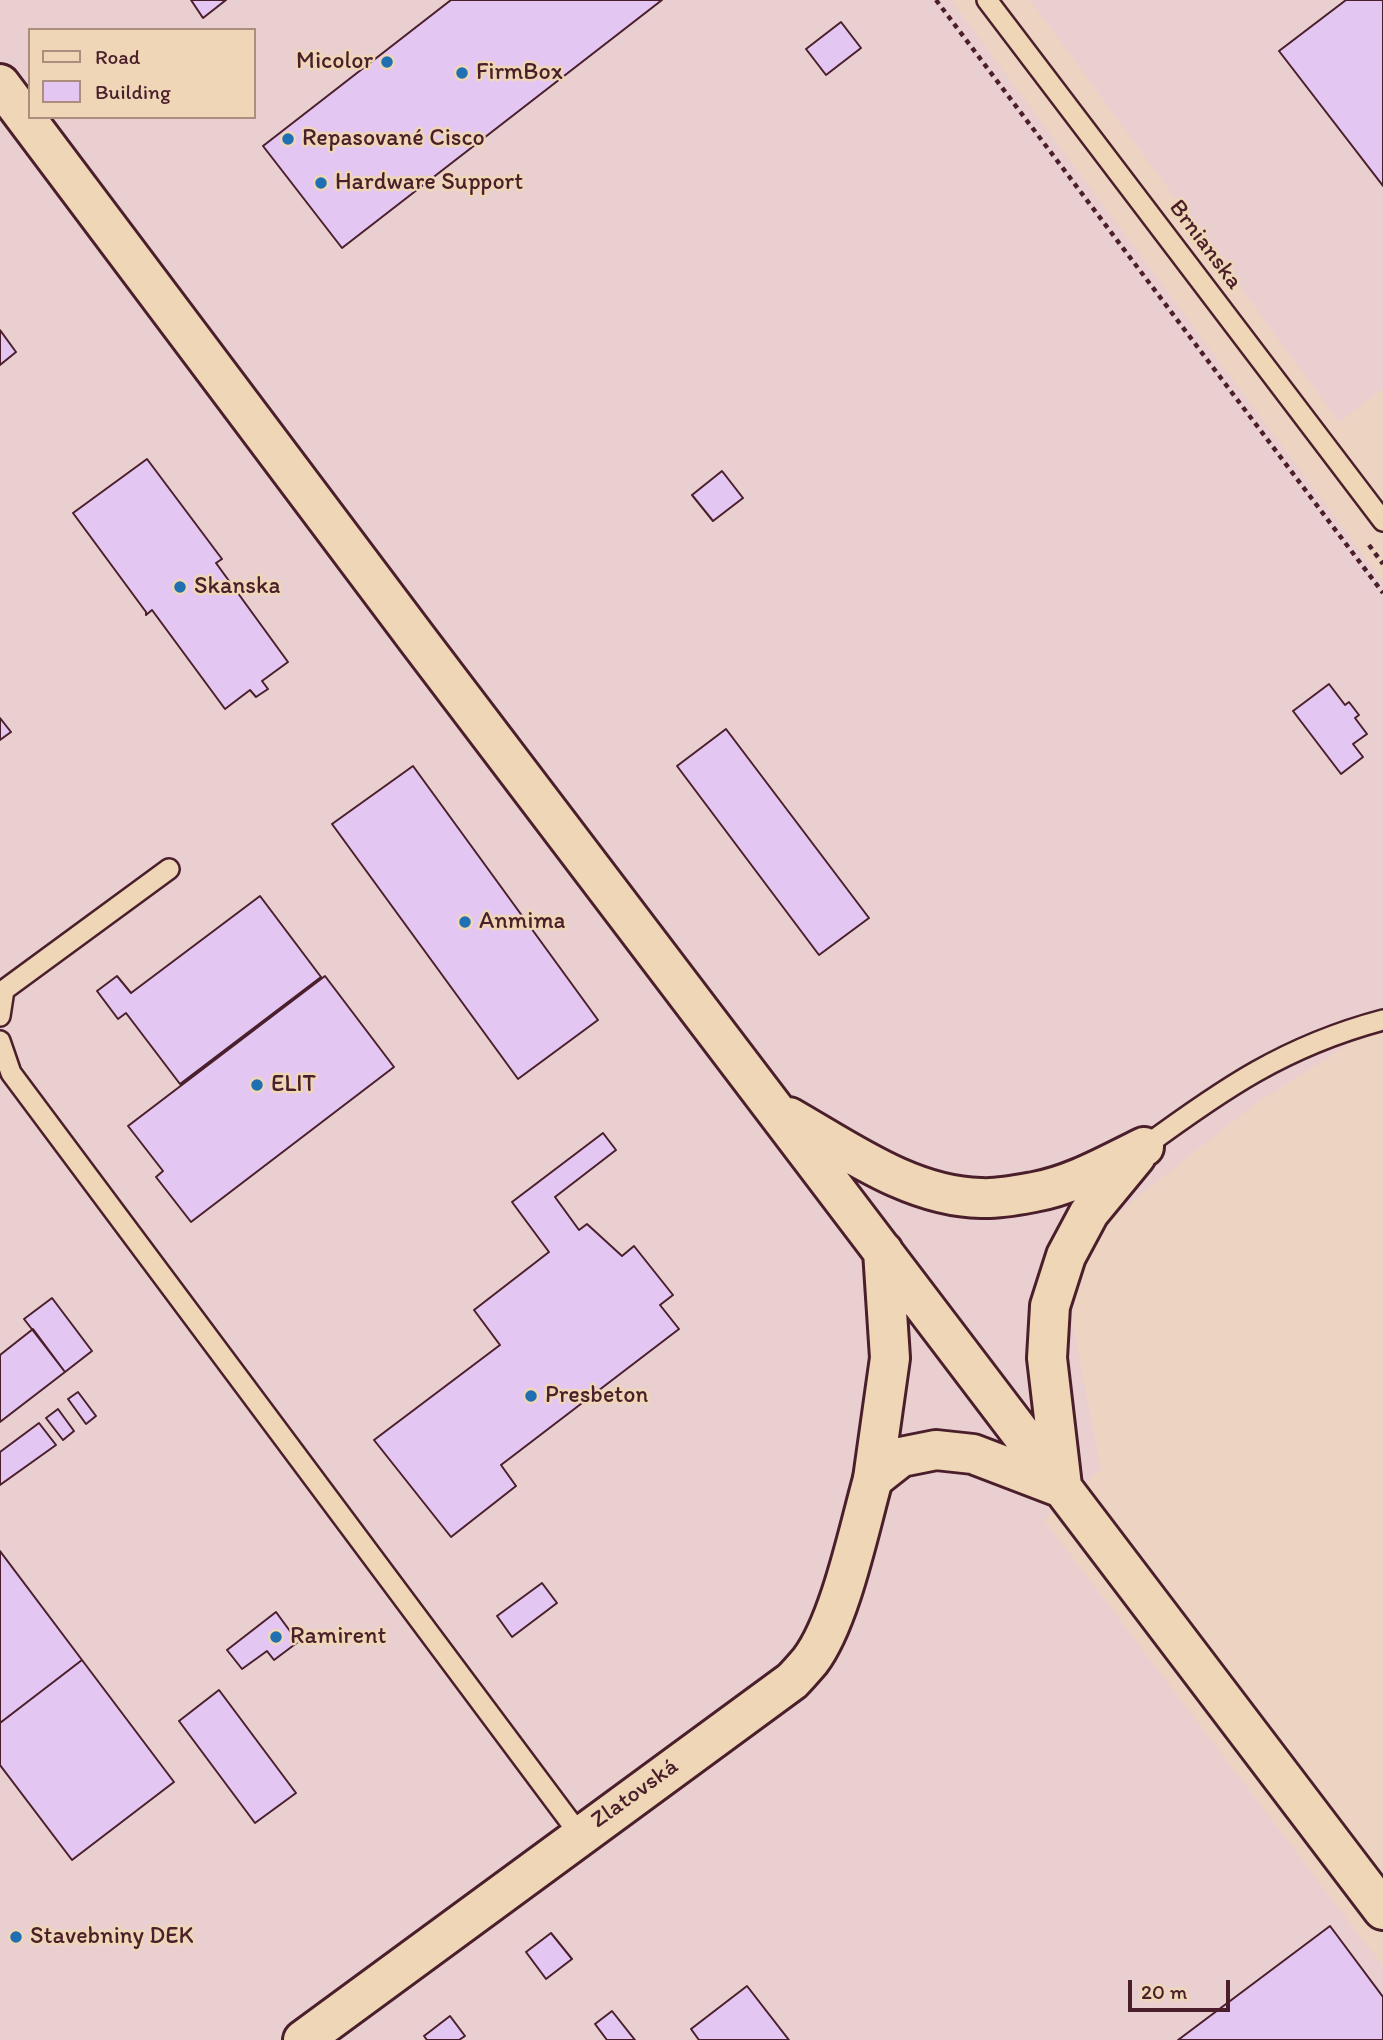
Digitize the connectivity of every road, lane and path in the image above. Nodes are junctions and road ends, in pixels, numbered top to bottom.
1 (936, 0) edge
2 (987, 0) edge
3 (0, 84) edge
4 (1383, 521) edge
5 (1383, 593) edge
6 (169, 870) dead end
7 (0, 1016) edge
8 (1383, 1020) edge
9 (0, 1041) edge
10 (775, 1109) junction
11 (1144, 1147) junction
12 (883, 1251) junction
13 (873, 1479) junction
14 (1062, 1488) junction
15 (580, 1835) junction
16 (1383, 1910) edge
17 (303, 2040) edge

1 - 5 path
2 - 4 lane, Brnianska
3 - 10 main road
6 - 7 lane
8 - 11 lane
9 - 15 lane
10 - 11 main road
10 - 12 main road
11 - 14 main road
12 - 13 main road, Zlatovská
12 - 14 main road
13 - 14 main road
13 - 15 main road, Zlatovská
14 - 16 main road
15 - 17 main road, Zlatovská

